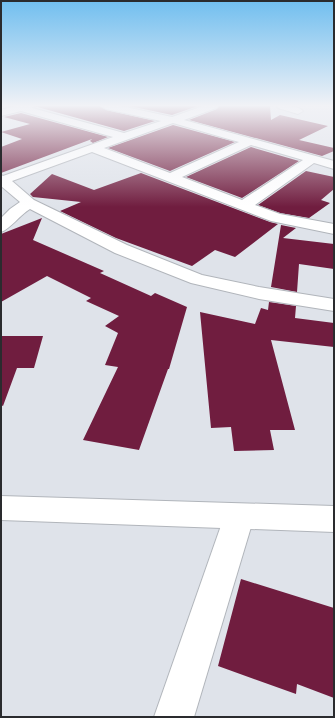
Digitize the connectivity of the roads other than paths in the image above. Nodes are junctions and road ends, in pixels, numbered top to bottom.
1 (118, 140) edge
2 (239, 140) edge
3 (248, 142) junction
4 (93, 148) junction
5 (311, 160) junction
6 (334, 165) edge
7 (170, 178) junction
8 (2, 180) edge
9 (29, 203) junction
10 (245, 205) junction
11 (1, 227) edge
12 (334, 229) edge
13 (334, 305) edge
14 (1, 508) edge
15 (239, 518) junction
16 (334, 519) edge
17 (174, 717) edge

1 - 4 street
2 - 3 street
3 - 5 street
3 - 7 street
4 - 7 street
4 - 8 street
5 - 6 street
5 - 10 street
7 - 10 street
8 - 9 street
9 - 11 street
9 - 13 street
10 - 12 street
14 - 15 street
15 - 16 street
15 - 17 street

